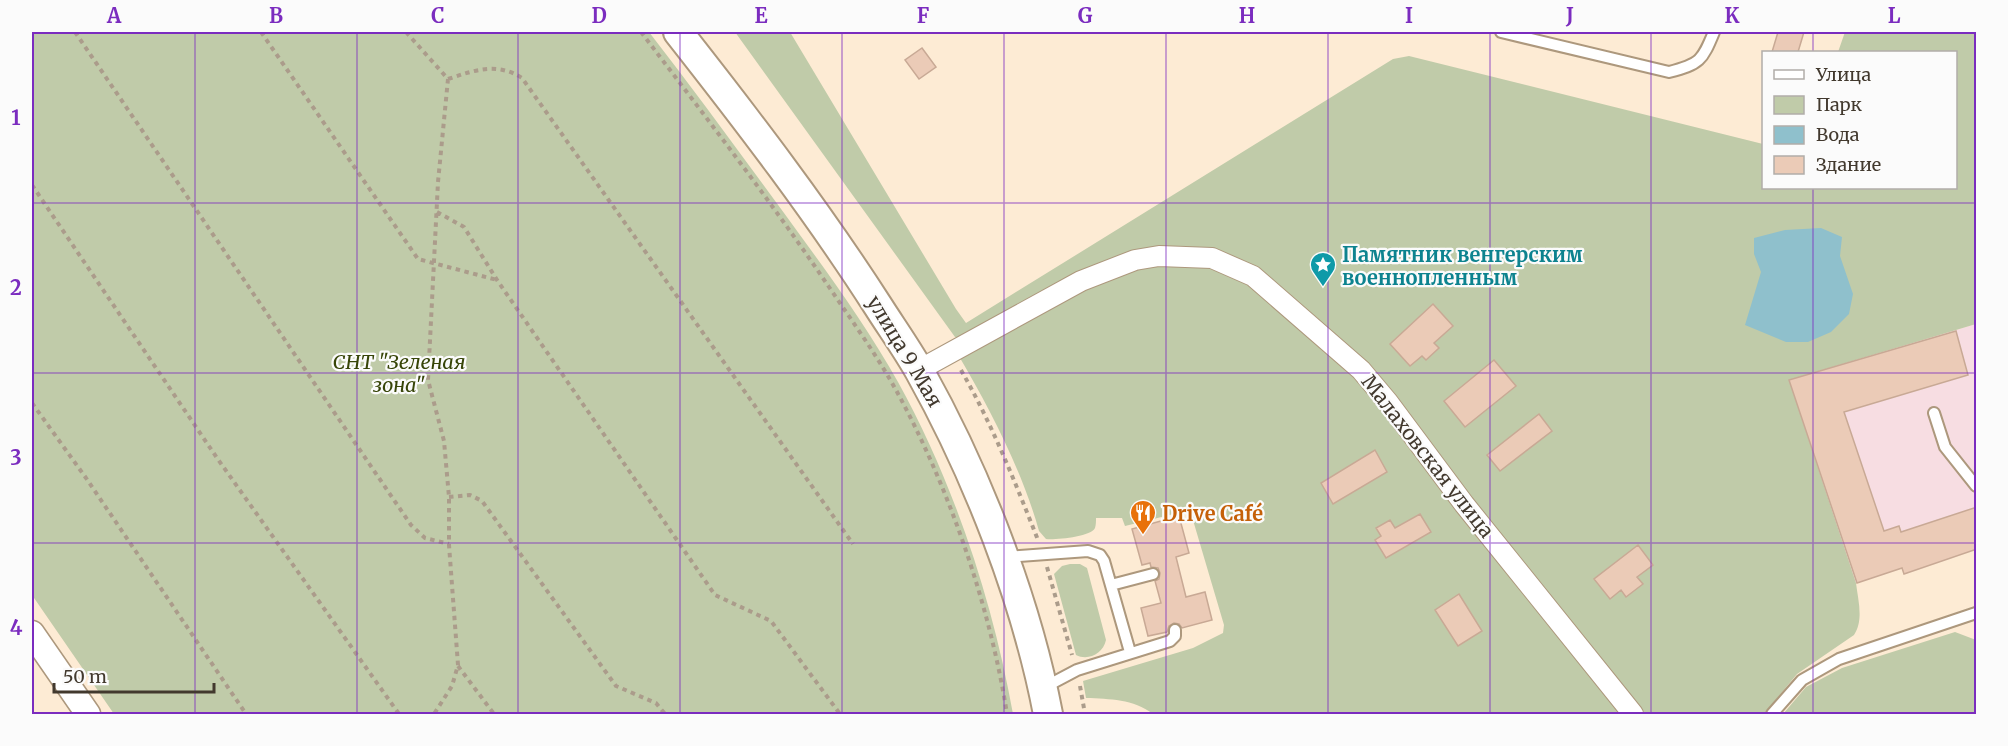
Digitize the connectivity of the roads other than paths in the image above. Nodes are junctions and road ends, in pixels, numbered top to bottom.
1 (678, 32) edge
2 (1501, 32) edge
3 (1714, 32) edge
4 (919, 370) junction
5 (1934, 412) dead end
6 (1977, 486) edge
7 (1003, 557) junction
8 (1153, 574) dead end
9 (1111, 585) junction
10 (1977, 613) edge
11 (1175, 630) dead end
12 (32, 633) edge
13 (1130, 652) junction
14 (1046, 701) edge
15 (88, 714) edge
16 (1633, 714) edge
17 (1772, 714) edge

1 - 4 main road, улица 9 Мая
2 - 3 lane
4 - 7 main road, улица 9 Мая
4 - 16 street, Малаховская улица
5 - 6 lane
7 - 9 lane
7 - 14 main road, улица 9 Мая
8 - 9 lane
9 - 13 lane
10 - 17 lane
11 - 13 lane
12 - 15 street
13 - 14 lane

